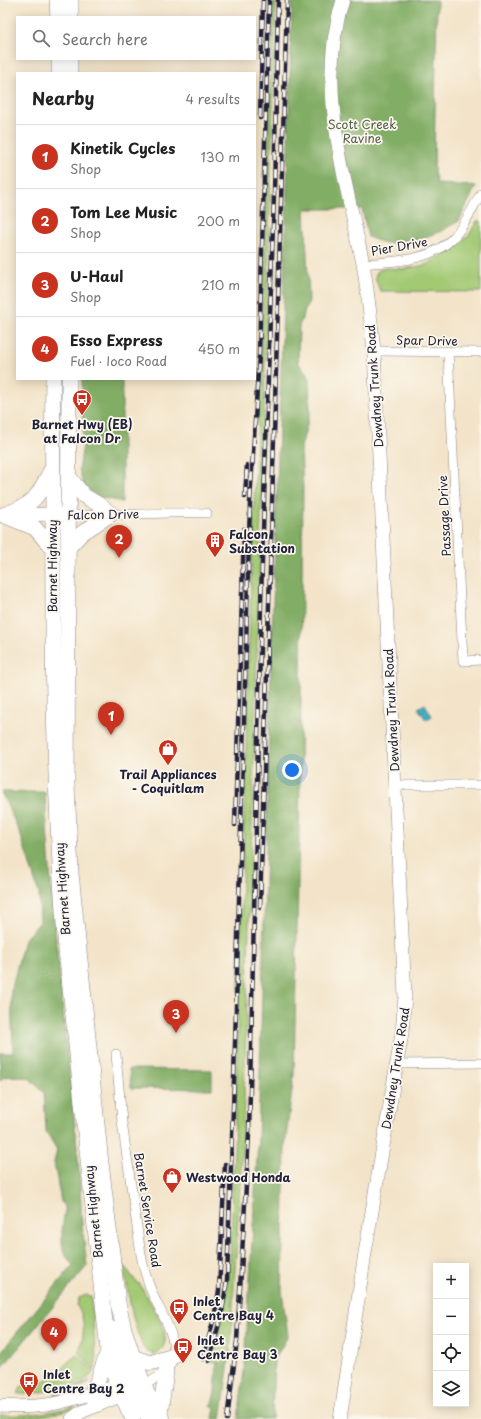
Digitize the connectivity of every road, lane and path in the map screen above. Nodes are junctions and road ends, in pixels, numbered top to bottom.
1 (57, 0) edge
2 (71, 0) edge
3 (344, 0) edge
4 (58, 16) edge
5 (71, 16) edge
6 (59, 60) edge
7 (70, 60) edge
8 (59, 72) edge
9 (70, 72) edge
10 (481, 193) edge
11 (363, 264) junction
12 (374, 351) junction
13 (448, 352) junction
14 (481, 352) edge
15 (53, 380) edge
16 (69, 380) edge
17 (53, 465) junction
18 (69, 477) junction
19 (206, 513) dead end
20 (52, 514) junction
21 (111, 514) junction
22 (1, 515) edge
23 (69, 515) junction
24 (69, 547) junction
25 (52, 548) junction
26 (481, 660) edge
27 (395, 785) junction
28 (481, 785) edge
29 (116, 1054) dead end
30 (481, 1063) edge
31 (396, 1064) junction
32 (104, 1316) junction
33 (108, 1351) junction
34 (174, 1356) junction
35 (133, 1357) junction
36 (166, 1371) junction
37 (134, 1386) junction
38 (90, 1395) junction
39 (0, 1406) edge
40 (157, 1417) edge
41 (72, 1419) edge
42 (133, 1419) edge
43 (340, 1419) edge

1 - 4 main road
2 - 5 main road
3 - 11 main road, Dewdney Trunk Road
6 - 8 main road
7 - 9 main road
10 - 11 street, Pier Drive
11 - 12 main road, Dewdney Trunk Road
12 - 13 street, Spar Drive
12 - 27 main road, Dewdney Trunk Road
13 - 14 street, Spar Drive
13 - 26 street, Passage Drive
15 - 17 main road, Barnet Highway
16 - 18 main road, Barnet Highway
17 - 20 main road, Barnet Highway
17 - 22 main road
18 - 21 main road
18 - 23 main road, Barnet Highway
19 - 21 street, Falcon Drive
20 - 22 main road, Falcon Drive
20 - 23 main road, Falcon Drive
20 - 25 main road, Barnet Highway
21 - 23 street, Falcon Drive
21 - 24 main road
22 - 25 main road
23 - 24 main road, Barnet Highway
24 - 35 main road, Barnet Highway
25 - 32 main road, Barnet Highway
27 - 28 street
27 - 31 main road, Dewdney Trunk Road
29 - 34 street, Barnet Service Road
30 - 31 street
31 - 43 main road, Dewdney Trunk Road
32 - 33 main road, Barnet Highway
32 - 37 main road
33 - 37 main road, Barnet Highway
33 - 38 main road
34 - 35 main road
34 - 36 street
35 - 37 main road, Barnet Highway
36 - 37 street
36 - 40 main road
37 - 38 main road
37 - 40 main road
37 - 41 main road
37 - 42 main road
38 - 39 main road

